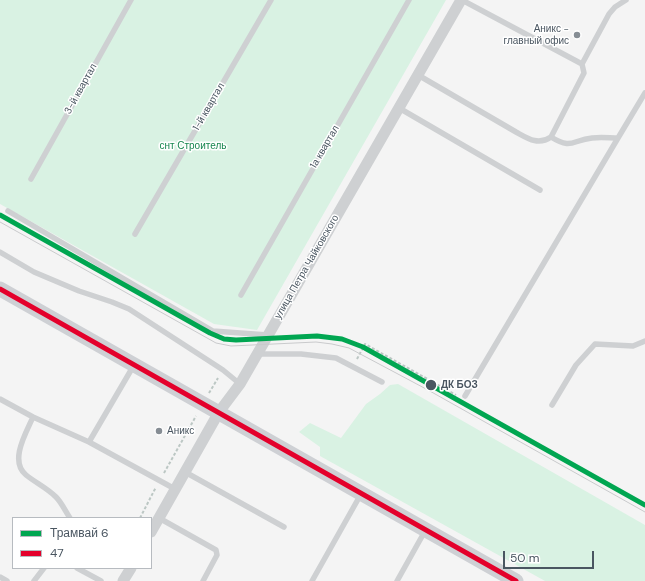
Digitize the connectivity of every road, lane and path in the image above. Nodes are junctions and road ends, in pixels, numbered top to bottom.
1 (131, 0) edge
2 (271, 0) edge
3 (409, 0) edge
4 (462, 0) edge
5 (626, 0) edge
6 (582, 64) junction
7 (418, 75) junction
8 (645, 93) edge
9 (399, 108) junction
10 (551, 137) junction
11 (618, 138) junction
12 (31, 179) dead end
13 (540, 190) dead end
14 (8, 211) dead end
15 (135, 234) dead end
16 (0, 252) edge
17 (0, 289) edge
18 (241, 295) dead end
19 (268, 335) junction
20 (645, 341) edge
21 (257, 354) junction
22 (134, 365) junction
23 (353, 367) junction
24 (223, 370) junction
25 (382, 382) dead end
26 (240, 384) junction
27 (465, 396) joint
28 (0, 399) edge
29 (203, 403) junction
30 (552, 405) dead end
31 (219, 412) junction
32 (33, 417) junction
33 (89, 442) junction
34 (185, 472) junction
35 (160, 481) junction
36 (175, 489) junction
37 (362, 494) junction
38 (69, 517) edge
39 (141, 517) edge
40 (159, 518) junction
41 (284, 527) dead end
42 (152, 530) edge
43 (426, 530) junction
44 (43, 569) edge
45 (79, 569) edge
46 (130, 569) edge
47 (0, 577) edge
48 (7, 581) edge
49 (34, 581) edge
50 (100, 581) edge
51 (123, 581) edge
52 (202, 581) edge
53 (312, 581) edge
54 (397, 581) edge
55 (516, 581) edge

1 - 12 lane, 3-й квартал
2 - 15 lane, 1-й квартал
3 - 18 lane, 1а квартал
4 - 6 lane
4 - 7 street, улица Петра Чайковского
5 - 6 lane
6 - 10 lane
7 - 9 street, улица Петра Чайковского
7 - 10 lane
8 - 11 lane
9 - 13 lane
9 - 19 street, улица Петра Чайковского
10 - 11 lane
11 - 27 lane
14 - 19 lane
16 - 24 lane
17 - 22 street
19 - 21 street, улица Петра Чайковского
20 - 30 lane
21 - 23 lane
21 - 26 street, улица Петра Чайковского
22 - 29 street
22 - 33 lane
23 - 25 lane
23 - 27 path
24 - 26 lane
24 - 29 path
26 - 31 street, улица Петра Чайковского
28 - 32 lane
29 - 31 street
29 - 35 path
31 - 34 street, улица Петра Чайковского
31 - 37 street
32 - 33 lane
32 - 38 lane
33 - 35 lane
34 - 36 street, улица Петра Чайковского
34 - 41 lane
35 - 36 lane
35 - 39 path
36 - 40 street, улица Петра Чайковского
37 - 43 street
37 - 53 lane
40 - 42 street, улица Петра Чайковского
40 - 52 lane
43 - 54 lane
43 - 55 street
44 - 49 lane
45 - 50 lane
46 - 51 street
47 - 48 lane

